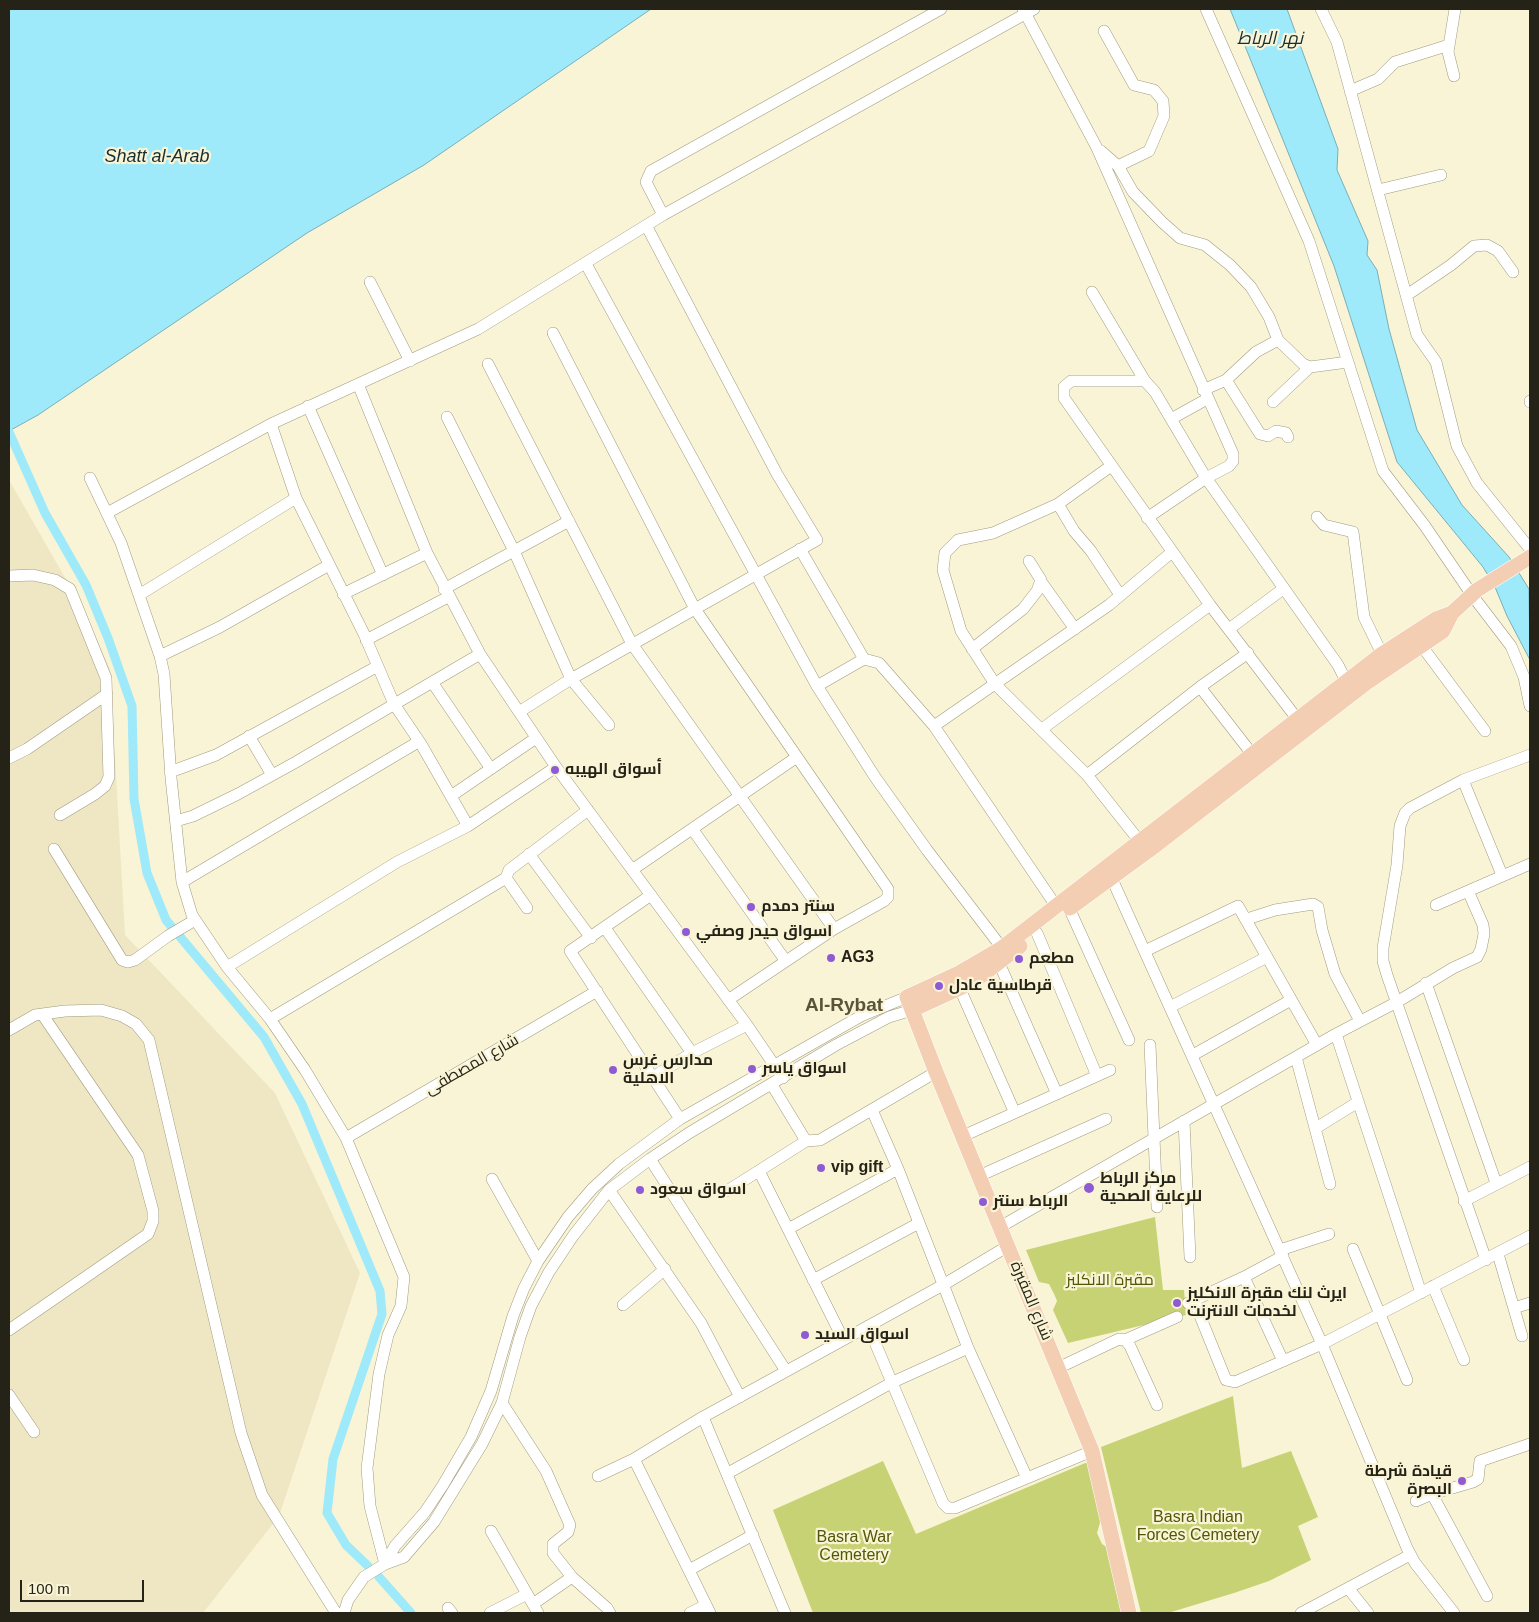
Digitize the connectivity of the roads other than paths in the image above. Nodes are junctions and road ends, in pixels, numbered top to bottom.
1 (941, 9) edge
2 (1206, 9) edge
3 (1321, 9) edge
4 (1455, 9) edge
5 (1028, 10) edge
6 (1104, 31) dead end
7 (1449, 45) junction
8 (1454, 76) dead end
9 (1350, 91) junction
10 (1097, 148) junction
11 (1118, 166) junction
12 (1441, 175) dead end
13 (1378, 190) junction
14 (663, 216) junction
15 (647, 227) junction
16 (586, 264) junction
17 (1513, 272) dead end
18 (370, 282) dead end
19 (1092, 292) dead end
20 (1407, 295) junction
21 (552, 333) dead end
22 (1278, 340) junction
23 (410, 361) junction
24 (1348, 362) junction
25 (488, 364) dead end
26 (1310, 367) junction
27 (1226, 380) junction
28 (1145, 381) junction
29 (358, 384) junction
30 (1205, 394) junction
31 (1273, 402) dead end
32 (308, 406) junction
33 (447, 417) dead end
34 (1171, 419) junction
35 (271, 424) junction
36 (1288, 437) dead end
37 (1111, 466) junction
38 (90, 478) dead end
39 (1206, 478) junction
40 (296, 498) junction
41 (1058, 504) junction
42 (107, 513) junction
43 (1318, 517) dead end
44 (1147, 518) junction
45 (569, 521) junction
46 (800, 549) junction
47 (514, 551) junction
48 (1172, 552) junction
49 (427, 553) junction
50 (1530, 554) edge
51 (1029, 561) dead end
52 (329, 564) junction
53 (383, 574) junction
54 (754, 575) junction
55 (9, 576) edge
56 (1042, 583) junction
57 (1283, 589) junction
58 (446, 593) junction
59 (1475, 593) junction
60 (343, 594) junction
61 (139, 595) junction
62 (1120, 595) junction
63 (1210, 605) junction
64 (695, 609) junction
65 (1452, 614) junction
66 (1074, 629) junction
67 (1229, 629) junction
68 (366, 640) junction
69 (632, 644) junction
70 (1421, 645) junction
71 (972, 649) junction
72 (1248, 653) junction
73 (480, 654) junction
74 (1382, 654) junction
75 (160, 656) junction
76 (864, 658) junction
77 (376, 667) junction
78 (571, 679) junction
79 (1346, 681) junction
80 (432, 682) junction
81 (996, 684) junction
82 (817, 686) junction
83 (1200, 687) junction
84 (107, 694) junction
85 (394, 704) junction
86 (1530, 706) edge
87 (519, 712) junction
88 (1298, 720) junction
89 (609, 725) dead end
90 (934, 726) junction
91 (1042, 729) junction
92 (1486, 731) dead end
93 (249, 736) junction
94 (536, 738) junction
95 (418, 742) junction
96 (1252, 754) junction
97 (1530, 755) edge
98 (797, 757) junction
99 (9, 758) edge
100 (556, 767) junction
101 (491, 770) junction
102 (170, 772) junction
103 (1087, 774) junction
104 (272, 775) junction
105 (1463, 780) junction
106 (451, 796) junction
107 (740, 798) junction
108 (1202, 801) junction
109 (588, 810) junction
110 (60, 815) dead end
111 (176, 821) junction
112 (468, 826) junction
113 (693, 830) junction
114 (1141, 843) junction
115 (54, 849) dead end
116 (529, 854) junction
117 (1530, 864) edge
118 (632, 870) junction
119 (1502, 875) junction
120 (506, 878) junction
121 (1112, 878) junction
122 (182, 882) junction
123 (1468, 891) junction
124 (651, 895) junction
125 (1436, 904) dead end
126 (1063, 907) junction
127 (527, 908) dead end
128 (1246, 919) junction
129 (193, 922) junction
130 (605, 928) junction
131 (834, 929) junction
132 (1037, 933) junction
133 (592, 938) junction
134 (1002, 948) junction
135 (1145, 951) junction
136 (1267, 957) junction
137 (786, 960) junction
138 (999, 963) junction
139 (226, 967) junction
140 (1426, 983) junction
141 (960, 989) junction
142 (597, 991) junction
143 (728, 1000) junction
144 (1291, 1000) junction
145 (1397, 1002) junction
146 (910, 1004) junction
147 (1170, 1007) junction
148 (42, 1014) junction
149 (270, 1019) junction
150 (1360, 1021) junction
151 (747, 1024) junction
152 (9, 1030) edge
153 (1336, 1034) junction
154 (1129, 1040) dead end
155 (1150, 1045) dead end
156 (1317, 1045) junction
157 (692, 1053) junction
158 (1193, 1056) junction
159 (1296, 1057) junction
160 (775, 1065) junction
161 (1110, 1070) dead end
162 (936, 1072) junction
163 (1097, 1076) junction
164 (654, 1077) junction
165 (783, 1078) junction
166 (772, 1085) junction
167 (1057, 1094) junction
168 (1358, 1102) junction
169 (1214, 1103) junction
170 (872, 1110) junction
171 (1014, 1111) junction
172 (680, 1119) junction
173 (1106, 1119) dead end
174 (1184, 1121) junction
175 (1316, 1128) junction
176 (963, 1136) junction
177 (346, 1138) junction
178 (1155, 1138) junction
179 (806, 1140) junction
180 (650, 1159) junction
181 (1530, 1167) edge
182 (898, 1169) junction
183 (759, 1172) junction
184 (979, 1176) junction
185 (492, 1179) dead end
186 (1496, 1183) junction
187 (1330, 1184) dead end
188 (609, 1190) junction
189 (727, 1192) dead end
190 (1464, 1201) junction
191 (1157, 1207) dead end
192 (570, 1214) junction
193 (919, 1223) junction
194 (582, 1225) junction
195 (1000, 1227) junction
196 (788, 1229) junction
197 (1329, 1234) dead end
198 (1530, 1236) edge
199 (1008, 1246) junction
200 (1353, 1249) dead end
201 (1281, 1253) junction
202 (1498, 1254) junction
203 (1190, 1257) dead end
204 (1486, 1260) junction
205 (538, 1261) junction
206 (665, 1269) junction
207 (1244, 1278) junction
208 (813, 1280) junction
209 (943, 1285) junction
210 (1433, 1286) junction
211 (1421, 1293) junction
212 (1530, 1303) edge
213 (623, 1305) dead end
214 (1514, 1308) junction
215 (1380, 1313) junction
216 (1177, 1317) dead end
217 (868, 1326) junction
218 (9, 1330) edge
219 (1522, 1336) dead end
220 (843, 1339) junction
221 (1125, 1340) junction
222 (1322, 1344) junction
223 (968, 1348) junction
224 (1464, 1360) dead end
225 (1282, 1362) junction
226 (1058, 1368) junction
227 (786, 1371) junction
228 (1407, 1380) dead end
229 (893, 1382) junction
230 (9, 1395) edge
231 (740, 1397) junction
232 (502, 1403) junction
233 (1157, 1405) dead end
234 (704, 1417) junction
235 (34, 1432) dead end
236 (471, 1438) junction
237 (482, 1444) junction
238 (1530, 1444) edge
239 (1092, 1451) junction
240 (634, 1458) junction
241 (728, 1472) junction
242 (598, 1476) dead end
243 (1026, 1478) junction
244 (1432, 1494) junction
245 (1416, 1501) dead end
246 (491, 1531) dead end
247 (753, 1535) junction
248 (1410, 1555) junction
249 (385, 1564) junction
250 (689, 1570) junction
251 (572, 1577) junction
252 (1348, 1588) junction
253 (1487, 1596) dead end
254 (532, 1604) edge
255 (708, 1609) edge
256 (336, 1613) edge
257 (344, 1613) edge
258 (490, 1613) edge
259 (610, 1613) edge
260 (690, 1613) edge
261 (785, 1613) edge
262 (1129, 1613) edge
263 (1301, 1613) edge
264 (1368, 1613) edge
265 (1454, 1613) edge

1 - 14 street
2 - 24 street
3 - 9 street
4 - 7 street
5 - 10 street
5 - 14 street
6 - 11 street
7 - 8 street
7 - 9 street
9 - 13 street
10 - 11 street
10 - 30 street
11 - 22 street
12 - 13 street
13 - 20 street
14 - 15 street
15 - 16 street
15 - 46 street
16 - 23 street
16 - 54 street
17 - 20 street
18 - 23 street
19 - 28 street
20 - 50 street
21 - 64 street
22 - 26 street
22 - 27 street
23 - 29 street
24 - 26 street
24 - 59 street
25 - 45 street
26 - 31 street
27 - 30 street
27 - 36 street
28 - 34 street
28 - 37 street
29 - 32 street
29 - 49 street
30 - 34 street
30 - 39 street
32 - 35 street
32 - 53 street
33 - 47 street
34 - 39 street
35 - 40 street
35 - 42 street
37 - 41 street
37 - 44 street
38 - 42 street
39 - 44 street
39 - 57 street
40 - 52 street
40 - 61 street
41 - 62 street
41 - 71 street
42 - 61 street
43 - 74 street
44 - 48 street
45 - 47 street
45 - 69 street
46 - 54 street
46 - 76 street
47 - 58 street
47 - 78 street
48 - 62 street
48 - 63 street
49 - 53 street
49 - 58 street
50 - 59 main road
51 - 56 street
52 - 60 street
52 - 75 street
53 - 60 street
54 - 64 street
54 - 82 street
55 - 84 street
56 - 66 street
56 - 71 street
57 - 67 street
57 - 79 street
58 - 68 street
58 - 73 street
59 - 65 main road
59 - 86 street
60 - 68 street
61 - 75 street
62 - 66 street
63 - 67 street
63 - 91 street
64 - 69 street
64 - 98 street
65 - 70 main road
65 - 74 main road
66 - 81 street
67 - 72 street
68 - 77 street
69 - 78 street
69 - 107 street
70 - 92 street
70 - 108 main road
71 - 81 street
72 - 83 street
72 - 88 street
73 - 80 street
73 - 87 street
74 - 79 main road
75 - 102 street
76 - 82 street
76 - 90 street
77 - 85 street
77 - 93 street
78 - 87 street
78 - 89 street
79 - 88 main road
80 - 85 street
80 - 101 street
81 - 90 street
81 - 91 street
82 - 134 street
83 - 96 street
83 - 103 street
84 - 99 street
84 - 110 street
85 - 95 street
85 - 104 street
87 - 94 street
88 - 96 main road
90 - 126 street
91 - 103 street
93 - 102 street
93 - 104 street
94 - 100 street
94 - 101 street
95 - 106 street
95 - 122 street
96 - 108 main road
97 - 105 street
98 - 107 street
98 - 131 street
100 - 109 street
100 - 112 street
101 - 106 street
102 - 111 street
103 - 114 street
104 - 111 street
105 - 119 street
105 - 145 street
106 - 112 street
107 - 113 street
107 - 131 street
108 - 114 main road
108 - 121 main road
109 - 116 street
109 - 118 street
111 - 122 street
112 - 139 street
113 - 118 street
113 - 137 street
114 - 126 main road
115 - 129 street
116 - 120 street
116 - 133 street
117 - 119 street
118 - 124 street
119 - 123 street
120 - 127 street
120 - 149 street
121 - 126 main road
121 - 135 street
122 - 129 street
123 - 125 street
123 - 140 street
124 - 130 street
124 - 143 street
126 - 132 main road
126 - 134 main road
126 - 154 street
128 - 135 street
128 - 136 street
128 - 150 street
129 - 139 street
130 - 133 street
130 - 157 street
131 - 137 street
132 - 138 main road
132 - 163 street
133 - 142 street
134 - 146 main road
135 - 147 street
136 - 144 street
136 - 147 street
137 - 143 street
138 - 141 main road
138 - 167 street
139 - 149 street
140 - 145 street
140 - 186 street
141 - 146 main road
141 - 171 street
142 - 164 street
142 - 177 street, شارع المصطفى
143 - 151 street
144 - 156 street
144 - 158 street
145 - 150 street
145 - 190 street
146 - 160 street
146 - 162 main road, شارع المقبرة
146 - 165 street
147 - 158 street
148 - 152 street
148 - 218 street
148 - 256 street
149 - 177 street
150 - 153 street
151 - 157 street
151 - 160 street
153 - 156 street
153 - 168 street
155 - 178 street
156 - 159 street
157 - 164 street
158 - 169 street
159 - 169 street
159 - 175 street
160 - 165 street
160 - 172 street
161 - 163 street
162 - 170 street
162 - 176 main road, شارع المقبرة
163 - 167 street
164 - 172 street
165 - 166 street
166 - 179 street
166 - 180 street
167 - 171 street
168 - 175 street
168 - 211 street
169 - 174 street
169 - 201 street
170 - 179 street
170 - 182 street
171 - 176 street
172 - 192 street
173 - 184 street
174 - 178 street
174 - 203 street
175 - 187 street
176 - 184 main road, شارع المقبرة
177 - 249 street
178 - 191 street
178 - 195 street
179 - 183 street
180 - 188 street
180 - 227 street
181 - 186 street
182 - 193 street
182 - 196 street
183 - 189 street
183 - 196 street
184 - 195 main road, شارع المقبرة
185 - 205 street
186 - 190 street
188 - 194 street
188 - 206 street
190 - 204 street
192 - 194 street
192 - 205 street
193 - 208 street
193 - 209 street
194 - 232 street
195 - 199 main road, شارع المقبرة
196 - 208 street
197 - 201 street
198 - 202 street
199 - 209 street
199 - 226 main road, شارع المقبرة
200 - 215 street
201 - 207 street
201 - 222 street
202 - 204 street
202 - 214 street
204 - 210 street
205 - 236 street
206 - 213 street
206 - 231 street
207 - 225 street
207 - 225 street
208 - 220 street
209 - 217 street
209 - 223 street
210 - 211 street
210 - 224 street
211 - 215 street
212 - 214 street
214 - 219 street
215 - 222 street
215 - 228 street
216 - 221 street
217 - 220 street
217 - 229 street
220 - 227 street
221 - 226 street
221 - 233 street
222 - 225 street
222 - 248 street
223 - 229 street
223 - 243 street
226 - 239 main road, شارع المقبرة
227 - 231 street
229 - 241 street
229 - 243 street
230 - 235 street
231 - 234 street
232 - 237 street
232 - 251 street
234 - 240 street
234 - 241 street
236 - 237 street
236 - 249 street
237 - 249 street
238 - 244 street
239 - 243 street
239 - 262 main road, شارع المقبرة
240 - 242 street
240 - 250 street
241 - 247 street
244 - 245 street
244 - 253 street
246 - 254 street
247 - 250 street
247 - 261 street
248 - 252 street
248 - 265 street
249 - 257 street
250 - 255 street
251 - 254 street
251 - 259 street
252 - 263 street
252 - 264 street
254 - 258 street
255 - 260 street

